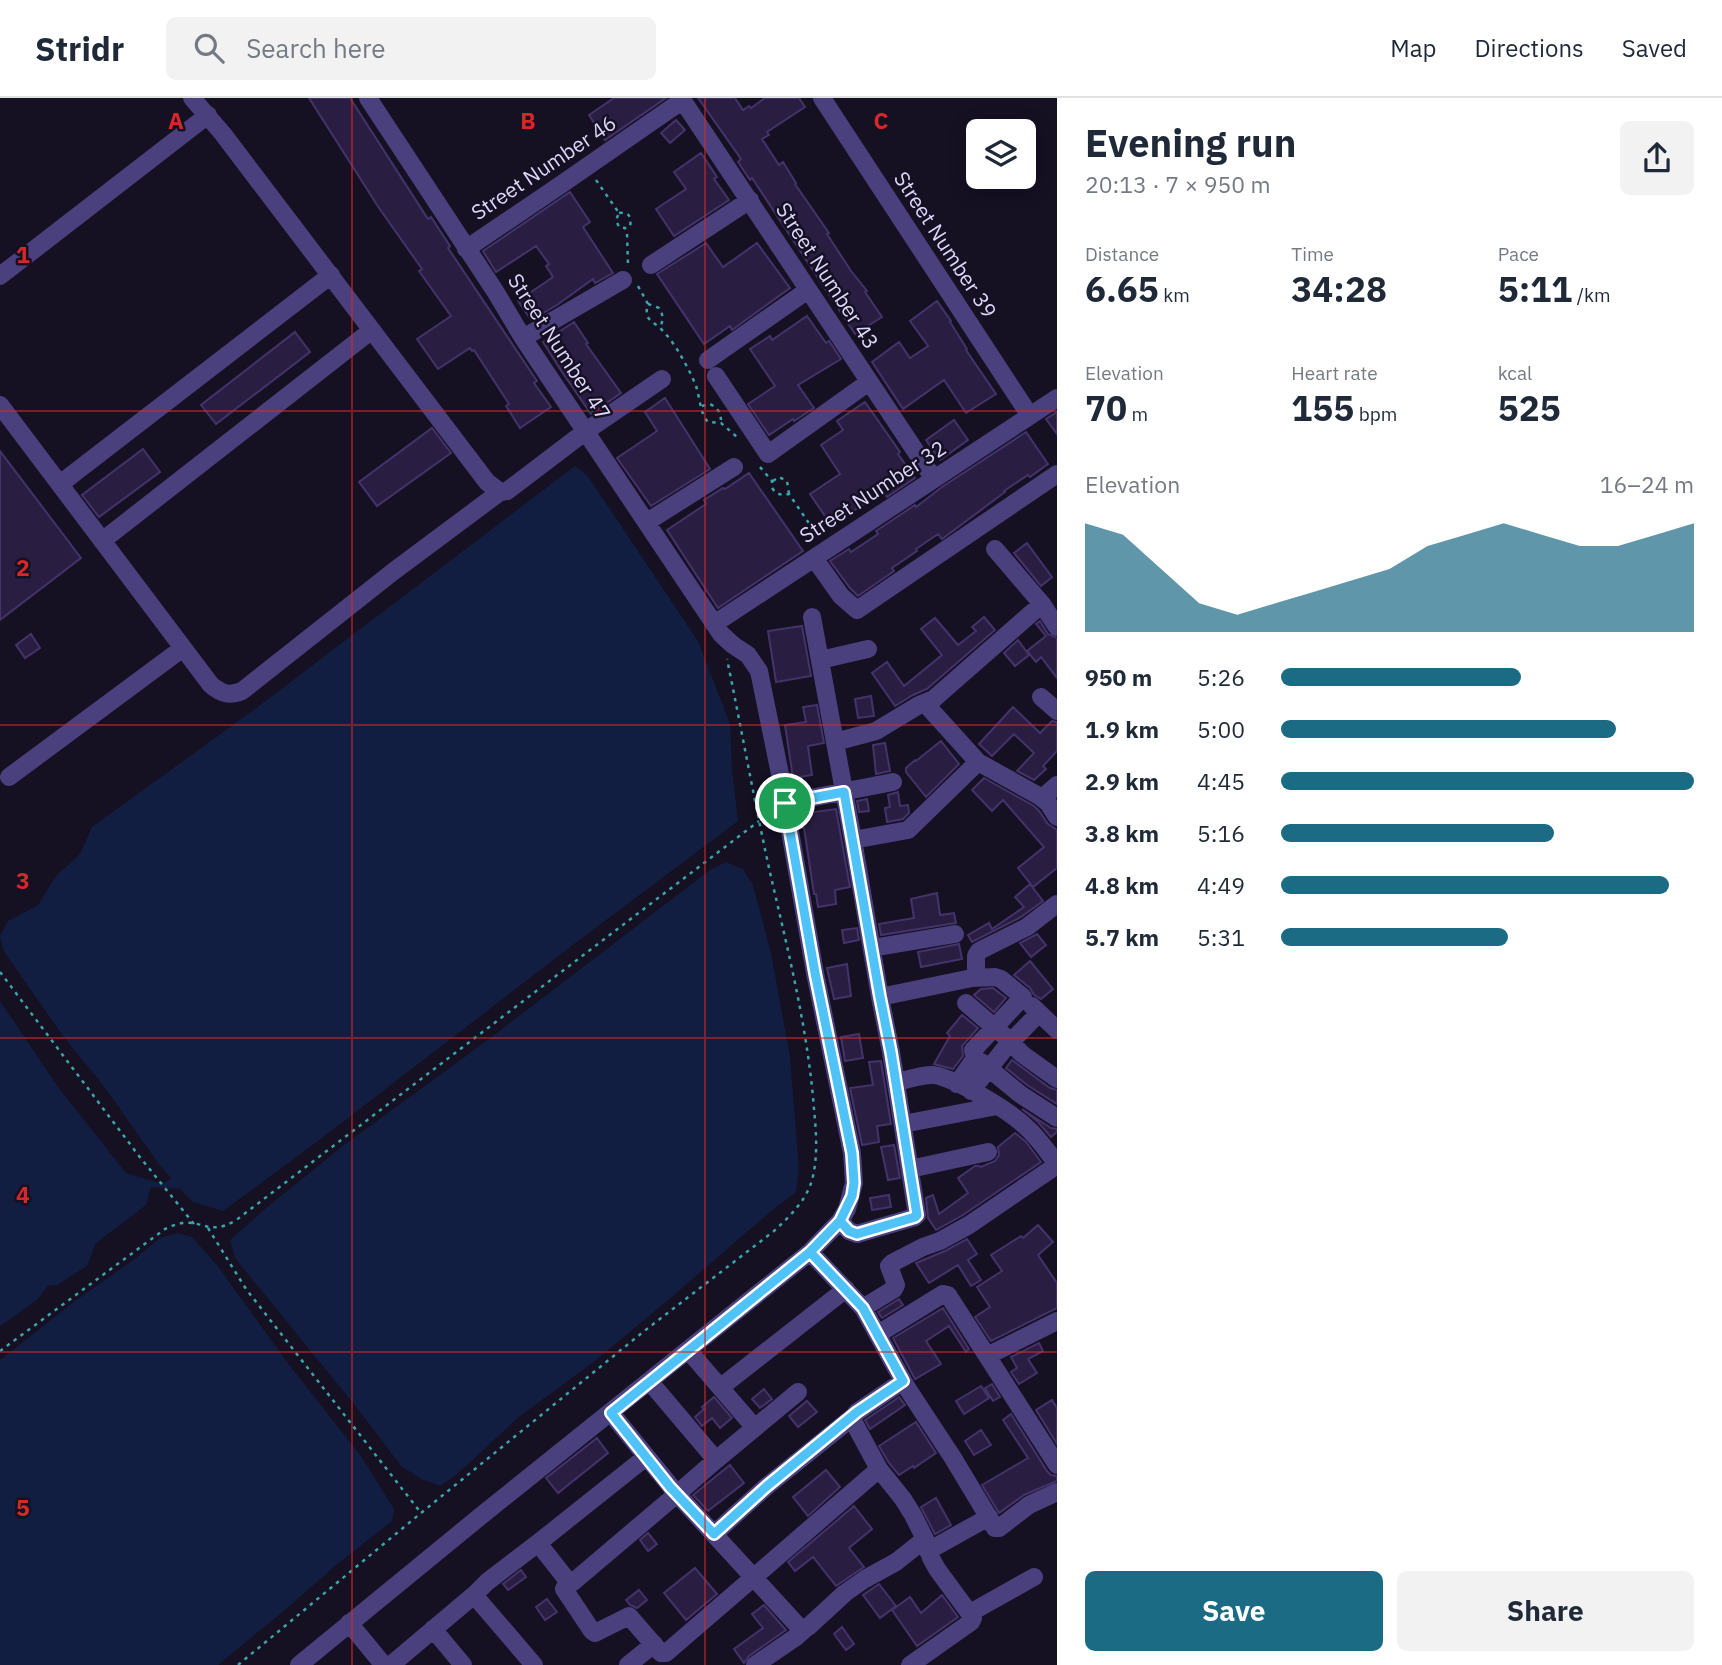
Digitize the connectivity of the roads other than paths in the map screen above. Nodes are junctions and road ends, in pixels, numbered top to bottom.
1 (192, 98) edge
2 (368, 98) edge
3 (822, 98) edge
4 (682, 99) edge
5 (208, 115) junction
6 (750, 200) junction
7 (466, 249) junction
8 (651, 265) dead end
9 (331, 275) junction
10 (0, 276) edge
11 (623, 280) dead end
12 (808, 290) junction
13 (372, 330) junction
14 (523, 338) junction
15 (662, 379) dead end
16 (869, 382) junction
17 (1057, 398) edge
18 (0, 405) edge
19 (1030, 416) junction
20 (586, 431) junction
21 (734, 467) dead end
22 (1057, 474) edge
23 (934, 479) junction
24 (60, 484) junction
25 (500, 492) junction
26 (647, 522) junction
27 (102, 541) junction
28 (995, 549) dead end
29 (814, 558) junction
30 (1042, 604) junction
31 (812, 617) dead end
32 (716, 626) junction
33 (1057, 627) edge
34 (183, 648) junction
35 (867, 649) dead end
36 (820, 660) junction
37 (1041, 697) dead end
38 (931, 700) junction
39 (1057, 711) edge
40 (835, 742) junction
41 (978, 762) junction
42 (9, 777) dead end
43 (893, 782) dead end
44 (1057, 785) edge
45 (844, 792) junction
46 (1042, 798) junction
47 (785, 803) junction
48 (1057, 817) edge
49 (853, 840) junction
50 (1057, 904) edge
51 (955, 934) dead end
52 (872, 948) junction
53 (976, 978) junction
54 (880, 997) junction
55 (966, 1003) dead end
56 (994, 1028) junction
57 (1057, 1030) edge
58 (1011, 1042) junction
59 (982, 1063) junction
60 (1057, 1079) edge
61 (896, 1082) junction
62 (964, 1087) junction
63 (997, 1106) junction
64 (1057, 1118) edge
65 (902, 1124) junction
66 (988, 1152) dead end
67 (1057, 1165) edge
68 (910, 1168) junction
69 (840, 1221) junction
70 (810, 1252) junction
71 (846, 1289) junction
72 (863, 1308) junction
73 (1057, 1321) edge
74 (878, 1334) junction
75 (688, 1350) junction
76 (987, 1356) junction
77 (903, 1381) junction
78 (650, 1382) junction
79 (721, 1387) junction
80 (798, 1392) dead end
81 (611, 1413) junction
82 (854, 1416) junction
83 (755, 1428) junction
84 (646, 1457) junction
85 (716, 1460) junction
86 (1057, 1465) edge
87 (879, 1469) junction
88 (1057, 1492) edge
89 (677, 1494) junction
90 (989, 1517) junction
91 (714, 1534) junction
92 (538, 1544) junction
93 (927, 1545) junction
94 (754, 1577) junction
95 (1034, 1577) dead end
96 (568, 1581) junction
97 (474, 1595) junction
98 (970, 1613) junction
99 (349, 1623) junction
100 (433, 1629) junction
101 (806, 1629) junction
102 (662, 1654) edge
103 (386, 1664) edge
104 (299, 1665) edge
105 (463, 1665) edge
106 (534, 1665) edge
107 (628, 1665) edge
108 (755, 1665) edge
109 (910, 1665) edge

1 - 5 street
2 - 7 street, Street Number 47
3 - 19 street, Street Number 39
4 - 6 street, Street Number 43
4 - 7 street, Street Number 46
5 - 9 street
5 - 10 street
6 - 8 street
6 - 12 street, Street Number 43
7 - 14 street, Street Number 47
9 - 13 street
9 - 24 street
11 - 14 street
12 - 16 street, Street Number 43
12 - 16 street
13 - 25 street
13 - 27 street
14 - 20 street, Street Number 47
15 - 20 street
16 - 23 street, Street Number 43
17 - 19 street, Street Number 32
18 - 24 street
19 - 23 street, Street Number 32
20 - 25 street
20 - 26 street, Street Number 47
21 - 26 street
22 - 29 street
23 - 29 street, Street Number 32
24 - 27 street
25 - 34 street
26 - 32 street, Street Number 47
27 - 34 street
28 - 30 street
29 - 32 street, Street Number 32
30 - 33 street
30 - 38 street
31 - 36 street
32 - 47 street, Street Number 47
34 - 42 street
35 - 36 street
36 - 40 street
37 - 39 street
38 - 40 street
38 - 41 street
40 - 45 street
41 - 46 street
41 - 49 street
43 - 45 street
44 - 46 street
45 - 47 street
45 - 49 street
46 - 48 street
47 - 69 street, Street Number 47
49 - 52 street
50 - 53 street
51 - 52 street
52 - 54 street
53 - 54 street
53 - 56 street
54 - 61 street
55 - 56 street
56 - 58 street
56 - 59 street
57 - 58 street
58 - 59 street
58 - 60 street
59 - 62 street
59 - 64 street
61 - 62 street
61 - 65 street
62 - 63 street
63 - 65 street
63 - 67 street
65 - 68 street
66 - 68 street
67 - 72 street
68 - 69 street
69 - 70 street
70 - 71 street
70 - 75 street
71 - 72 street
71 - 79 street
72 - 74 street
73 - 76 street
74 - 76 street
74 - 77 street
75 - 78 street
75 - 79 street
76 - 86 street
77 - 82 street
77 - 90 street
78 - 81 street
78 - 85 street
79 - 83 street
80 - 83 street
81 - 84 street
81 - 99 street
82 - 87 street
82 - 91 street
83 - 85 street
84 - 89 street
84 - 92 street
85 - 89 street
87 - 93 street
87 - 94 street
88 - 90 street
89 - 91 street
89 - 96 street
90 - 93 street
91 - 94 street
92 - 96 street
92 - 97 street
93 - 98 street
93 - 101 street
94 - 101 street
94 - 102 street
95 - 98 street
96 - 102 street
97 - 100 street
97 - 106 street
98 - 109 street
99 - 103 street
99 - 104 street
100 - 103 street
100 - 105 street
101 - 108 street
102 - 107 street

